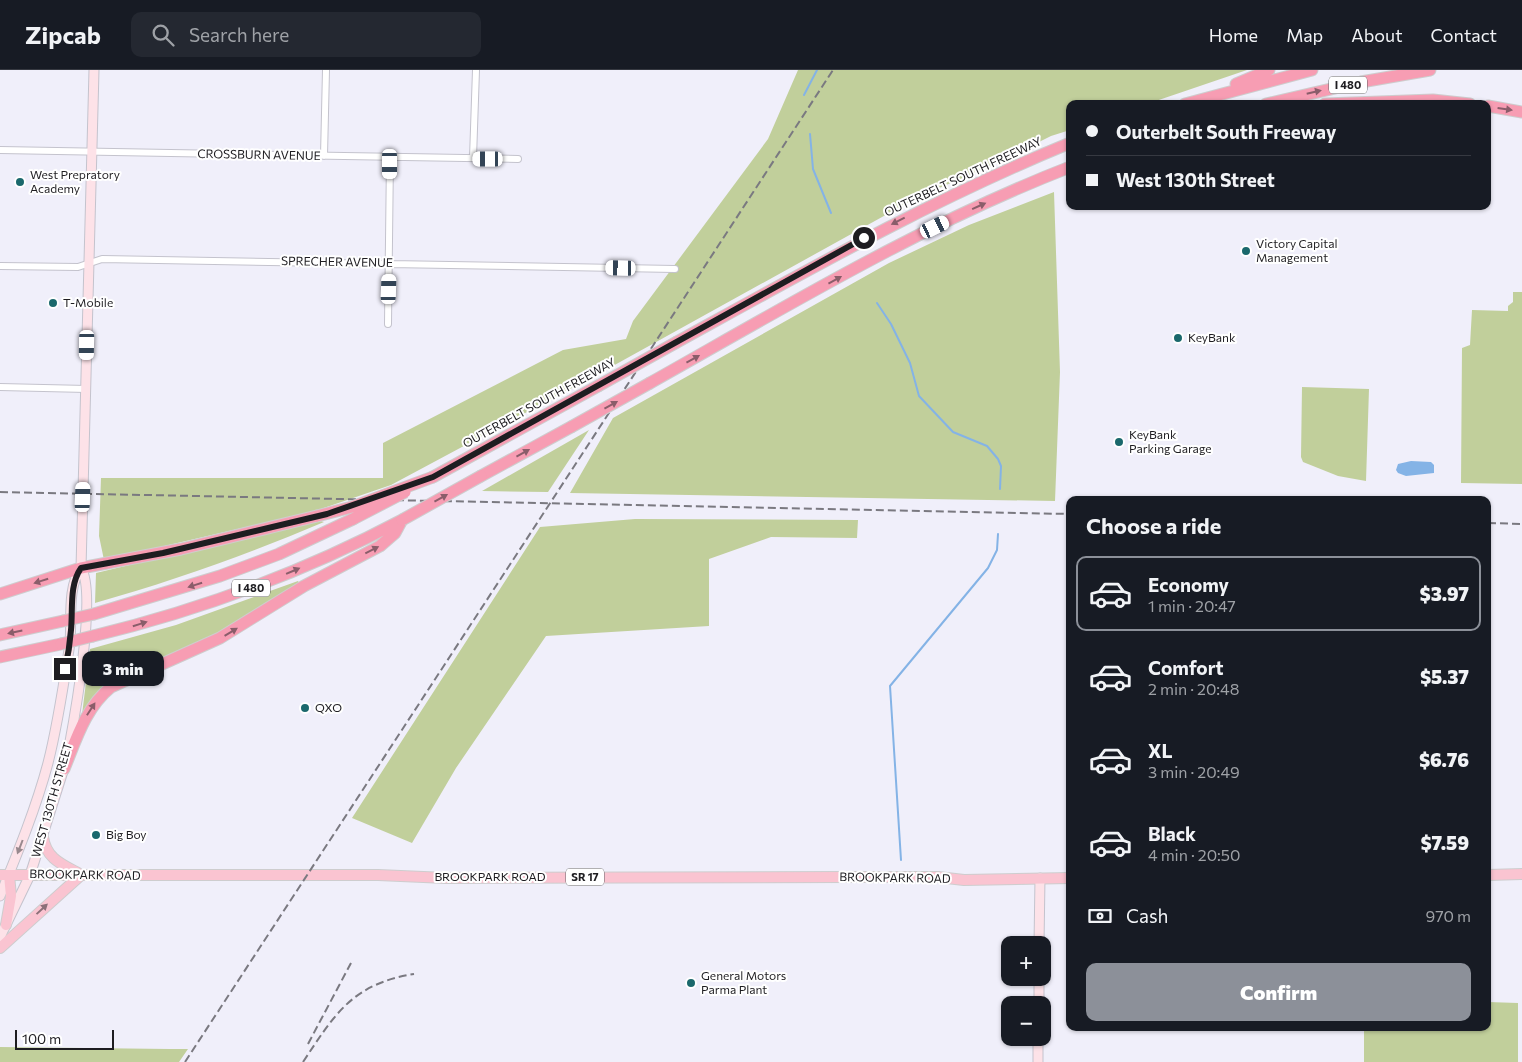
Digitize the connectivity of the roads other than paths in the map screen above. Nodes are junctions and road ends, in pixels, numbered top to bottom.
1 (94, 70) edge
2 (326, 70) edge
3 (476, 70) edge
4 (1268, 70) edge
5 (1312, 70) edge
6 (1430, 70) edge
7 (1210, 96) junction
8 (1198, 100) edge
9 (1283, 100) edge
10 (1491, 107) edge
11 (1522, 112) edge
12 (1066, 145) edge
13 (0, 150) edge
14 (92, 152) junction
15 (324, 156) junction
16 (390, 157) junction
17 (473, 158) junction
18 (518, 159) dead end
19 (1066, 169) edge
20 (390, 263) junction
21 (89, 264) junction
22 (0, 266) edge
23 (675, 269) dead end
24 (388, 324) dead end
25 (0, 387) edge
26 (86, 389) junction
27 (434, 476) junction
28 (402, 520) junction
29 (81, 568) junction
30 (0, 594) edge
31 (0, 635) edge
32 (0, 657) edge
33 (48, 763) junction
34 (64, 769) junction
35 (38, 794) junction
36 (55, 801) junction
37 (43, 837) junction
38 (4, 874) edge
39 (30, 874) junction
40 (1522, 874) edge
41 (81, 875) junction
42 (1491, 875) edge
43 (1040, 878) junction
44 (1066, 878) edge
45 (0, 896) edge
46 (6, 925) junction
47 (1039, 936) edge
48 (0, 937) edge
49 (0, 948) edge
50 (1038, 1046) edge
51 (1038, 1062) edge

1 - 14 main road, WEST 130TH STREET
2 - 15 street
3 - 17 street
4 - 7 highway
5 - 7 highway, I 480
9 -> 6 highway, I 480
7 - 8 highway, I 480
10 -> 11 highway
12 -> 27 highway, OUTERBELT SOUTH FREEWAY / I 480, bridge
13 - 14 street, CROSSBURN AVENUE
14 - 15 street, CROSSBURN AVENUE
14 - 21 main road, WEST 130TH STREET
15 - 16 street, CROSSBURN AVENUE
16 - 17 street, CROSSBURN AVENUE
16 - 20 street
17 - 18 street, CROSSBURN AVENUE
28 -> 19 highway, I 480, bridge
20 - 21 street, SPRECHER AVENUE
20 - 23 street, SPRECHER AVENUE
20 - 24 street
21 - 22 street, SPRECHER AVENUE
21 - 26 main road, WEST 130TH STREET
25 - 26 street
26 - 29 main road, WEST 130TH STREET
27 - 29 highway, bridge
27 -> 31 highway, OUTERBELT SOUTH FREEWAY / I 480, bridge
32 -> 28 highway, I 480, bridge
34 -> 28 highway
29 -> 30 highway
29 - 33 main road, WEST 130TH STREET
29 - 34 main road, WEST 130TH STREET
33 - 34 main road
33 - 35 main road, WEST 130TH STREET
34 - 36 main road, WEST 130TH STREET
35 - 36 main road
35 -> 38 main road, WEST 130TH STREET
36 - 37 main road, WEST 130TH STREET
37 - 39 main road, WEST 130TH STREET
37 - 41 main road
38 - 39 main road, BROOKPARK ROAD / SR 17
38 - 45 main road, WEST 130TH STREET
38 - 46 main road
39 - 41 main road, BROOKPARK ROAD / SR 17
39 - 46 main road, WEST 130TH STREET
40 - 42 main road
41 - 43 main road, BROOKPARK ROAD / SR 17
49 -> 41 main road
43 - 44 main road, BROOKPARK ROAD / SR 17
43 - 47 main road
46 - 48 main road, WEST 130TH STREET
50 - 51 main road

